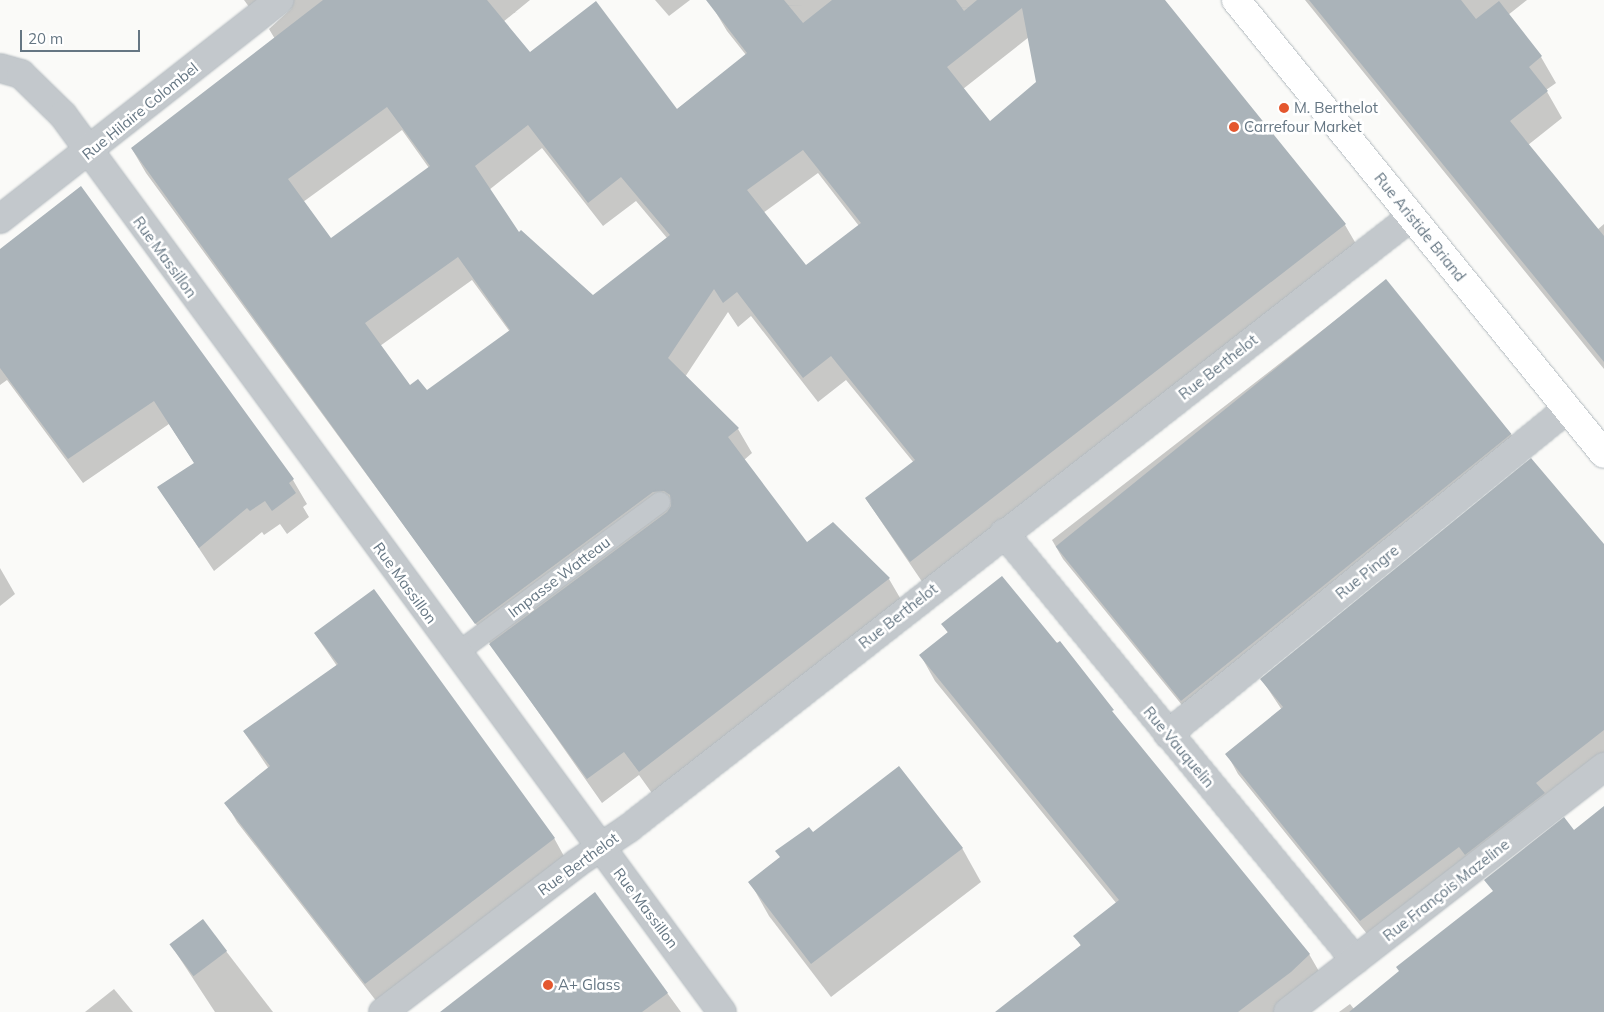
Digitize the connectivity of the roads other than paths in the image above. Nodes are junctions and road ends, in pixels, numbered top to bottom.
1 (279, 0) edge
2 (1236, 0) edge
3 (0, 68) edge
4 (88, 153) junction
5 (1411, 217) junction
6 (0, 219) edge
7 (1567, 409) junction
8 (1604, 454) edge
9 (660, 502) dead end
10 (1004, 533) junction
11 (457, 653) junction
12 (1168, 734) junction
13 (1604, 768) edge
14 (600, 847) junction
15 (1355, 960) junction
16 (383, 1012) edge
17 (722, 1012) edge
18 (1288, 1012) edge

1 - 4 street, Rue Hilaire Colombel
2 - 5 main road, Rue Aristide Briand
3 - 4 street, Rue Massillon
4 - 6 street, Rue Hilaire Colombel
4 - 11 street, Rue Massillon
5 - 7 main road, Rue Aristide Briand
5 - 10 street, Rue Berthelot
7 - 8 main road, Rue Aristide Briand
7 - 12 street, Rue Pingre
9 - 11 lane, Impasse Watteau
10 - 12 street, Rue Vauquelin
10 - 14 street, Rue Berthelot
11 - 14 street, Rue Massillon
12 - 15 street, Rue Vauquelin
13 - 15 street, Rue François Mazeline
14 - 16 street, Rue Berthelot
14 - 17 street, Rue Massillon
15 - 18 street, Rue François Mazeline

